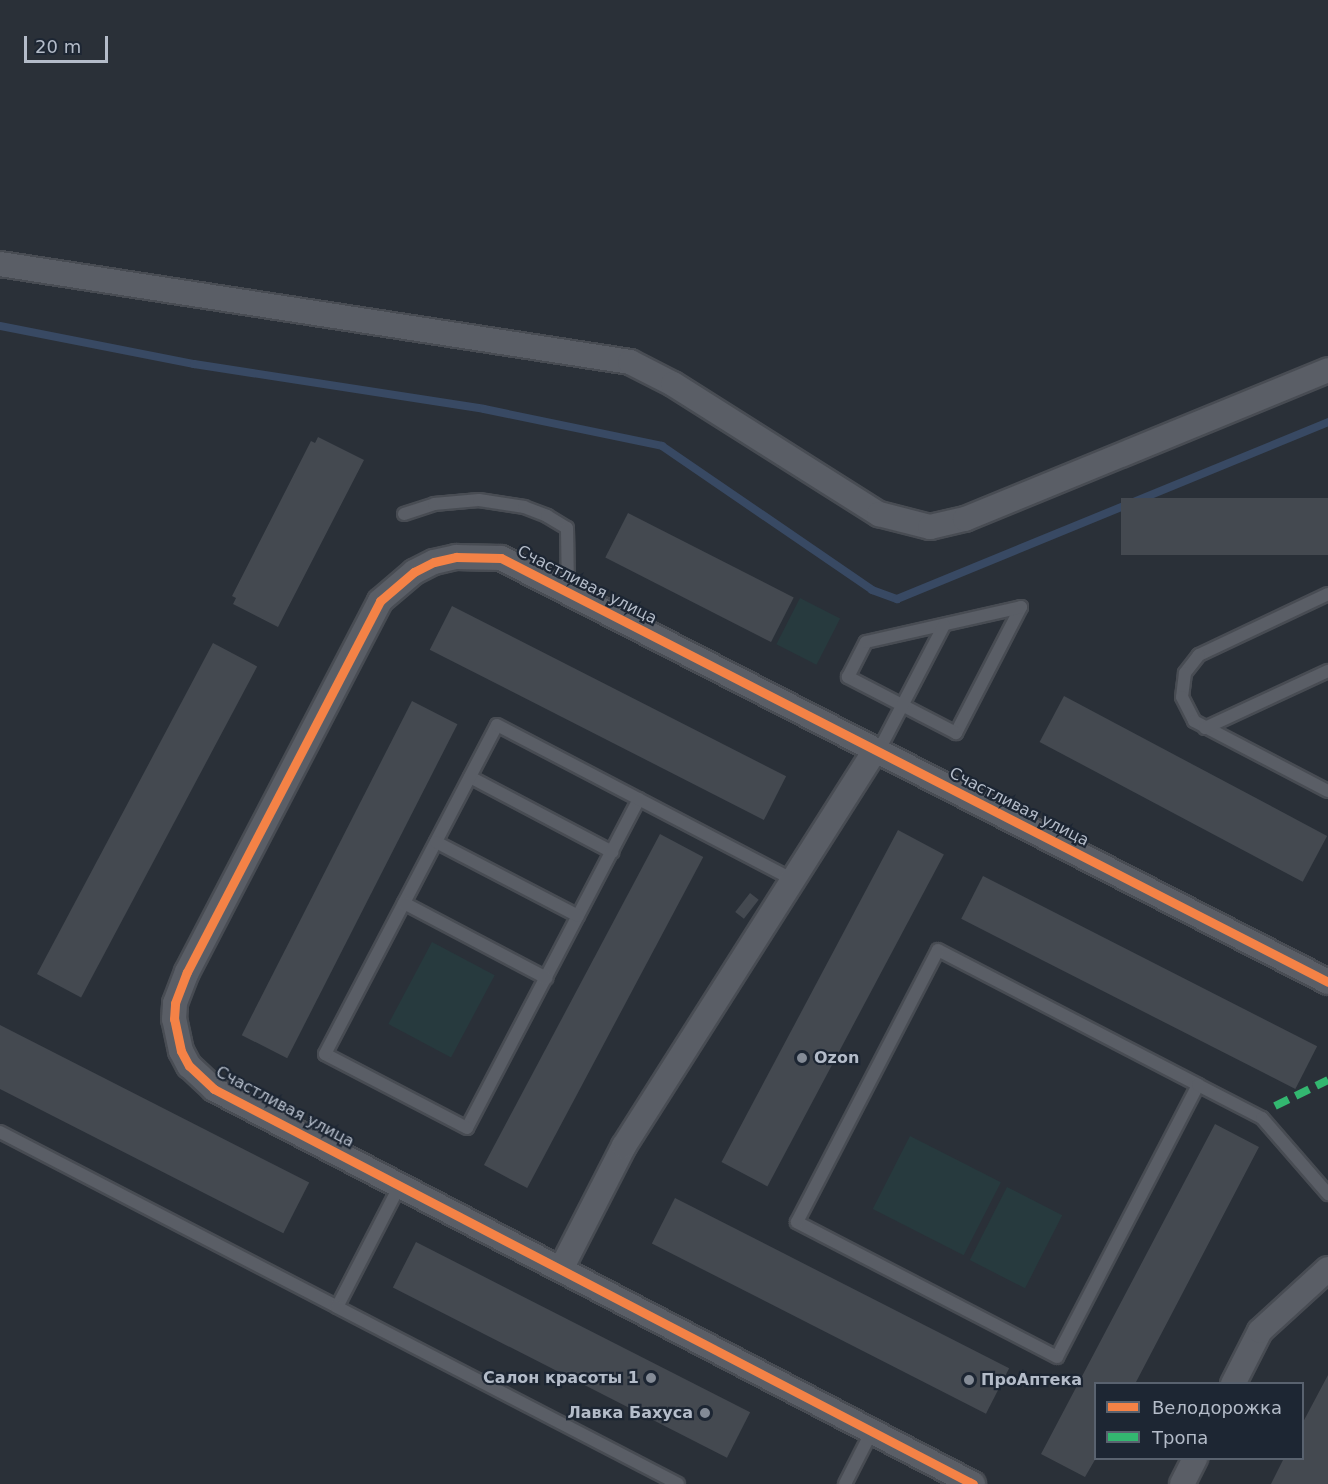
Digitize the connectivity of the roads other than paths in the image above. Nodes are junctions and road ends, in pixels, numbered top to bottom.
1 (0, 264) edge
2 (1328, 370) edge
3 (404, 514) dead end
4 (568, 592) junction
5 (1328, 594) edge
6 (944, 625) junction
7 (1328, 671) edge
8 (902, 705) junction
9 (1205, 728) junction
10 (877, 751) junction
11 (470, 777) junction
12 (1328, 791) edge
13 (639, 799) junction
14 (436, 842) junction
15 (612, 852) junction
16 (793, 880) junction
17 (404, 903) junction
18 (578, 916) junction
19 (546, 978) junction
20 (1328, 982) edge
21 (1198, 1085) junction
22 (0, 1132) edge
23 (400, 1185) junction
24 (1328, 1194) edge
25 (561, 1269) junction
26 (1328, 1269) edge
27 (337, 1307) junction
28 (1234, 1382) edge
29 (872, 1431) junction
30 (1194, 1460) edge
31 (678, 1484) edge
32 (845, 1484) edge
33 (973, 1484) edge
34 (1182, 1484) edge

1 - 2 street
3 - 4 lane
4 - 10 street, Счастливая улица
4 - 23 street, Счастливая улица
5 - 9 lane
6 - 8 lane
6 - 8 lane
6 - 8 lane
7 - 9 lane
8 - 10 lane
9 - 12 lane
10 - 16 street
10 - 20 street, Счастливая улица
11 - 13 lane
11 - 14 lane
11 - 15 lane
13 - 15 lane
13 - 16 lane
14 - 17 lane
14 - 18 lane
15 - 18 lane
16 - 25 street
17 - 19 lane
17 - 19 lane
18 - 19 lane
21 - 21 lane
21 - 24 lane
22 - 27 lane
23 - 25 street, Счастливая улица
23 - 27 lane
25 - 29 street, Счастливая улица
26 - 28 street
27 - 31 lane
29 - 32 lane
29 - 33 street, Счастливая улица
30 - 34 street

